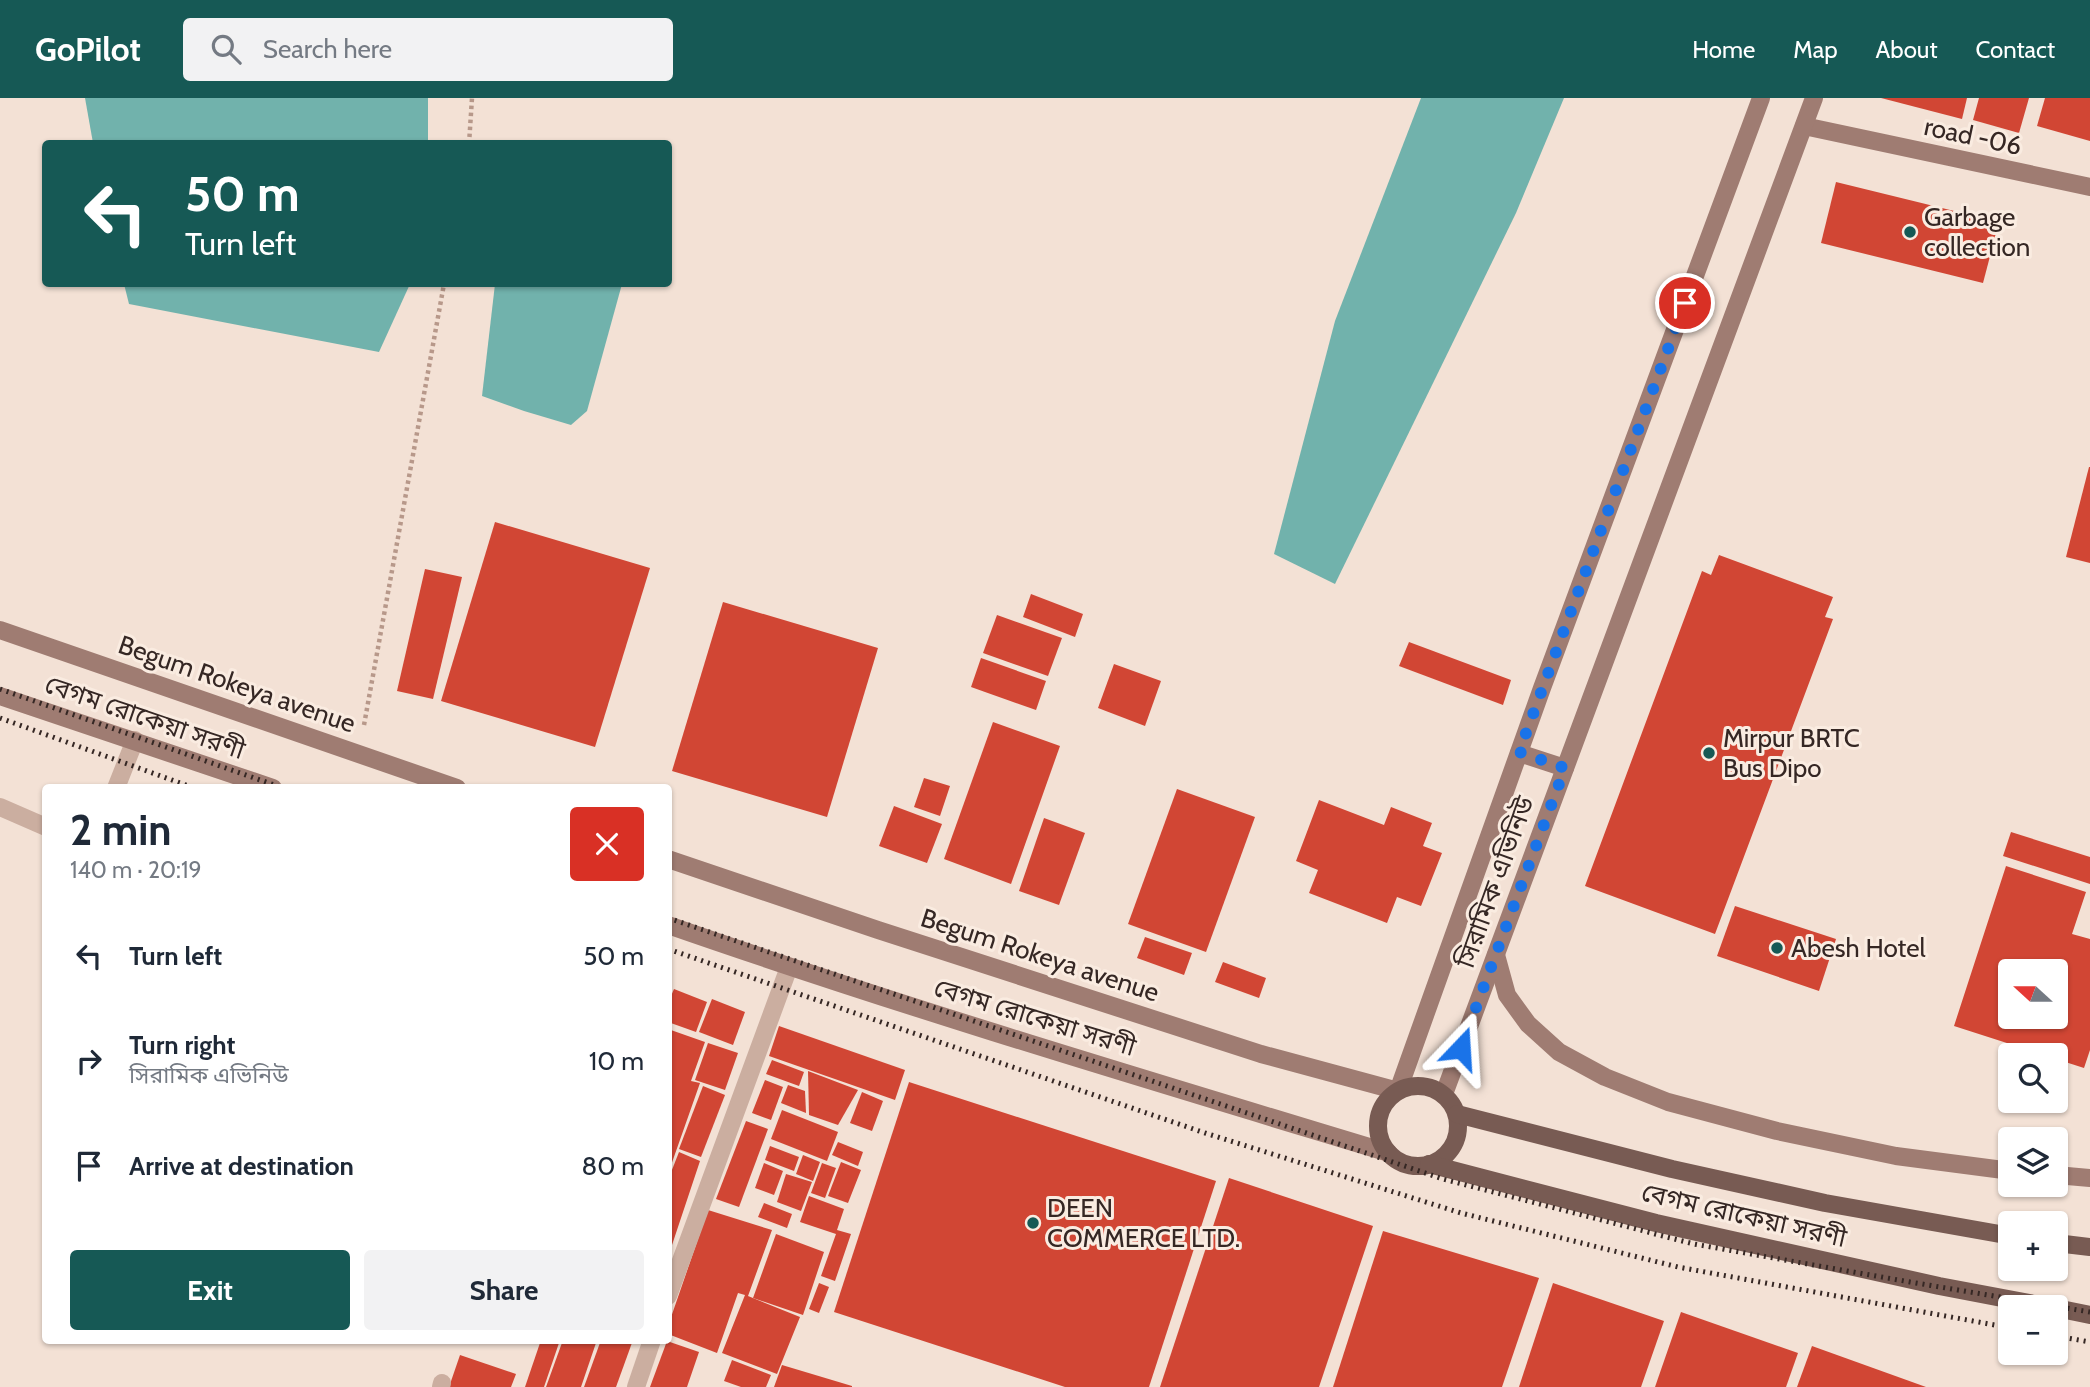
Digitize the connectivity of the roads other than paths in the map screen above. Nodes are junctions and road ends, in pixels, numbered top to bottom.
1 (1761, 98) edge
2 (1814, 98) edge
3 (1804, 126) junction
4 (2090, 187) edge
5 (0, 630) edge
6 (0, 696) edge
7 (135, 740) junction
8 (1519, 752) junction
9 (1565, 768) junction
10 (118, 784) edge
11 (262, 784) edge
12 (445, 784) edge
13 (0, 807) edge
14 (42, 825) edge
15 (672, 860) edge
16 (672, 926) edge
17 (1496, 955) junction
18 (789, 967) junction
19 (1398, 1091) junction
20 (1444, 1094) junction
21 (1457, 1114) junction
22 (1389, 1153) junction
23 (1429, 1164) junction
24 (1998, 1169) edge
25 (2068, 1176) edge
26 (2090, 1178) edge
27 (1998, 1234) edge
28 (2068, 1244) edge
29 (2090, 1247) edge
30 (672, 1285) edge
31 (1998, 1297) edge
32 (2068, 1310) edge
33 (2090, 1315) edge
34 (651, 1344) edge
35 (636, 1387) edge

1 - 8 main road, সিরামিক এভিনিউ
2 - 3 main road, সিরামিক এভিনিউ
3 - 4 main road, road -06
3 - 9 main road, সিরামিক এভিনিউ
5 - 12 main road, Begum Rokeya avenue
6 - 7 main road, বেগম রোকেয়া সরণী
7 - 10 street
7 - 11 main road, বেগম রোকেয়া সরণী
8 - 9 main road
8 - 19 main road, সিরামিক এভিনিউ
9 - 17 main road, সিরামিক এভিনিউ
13 - 14 street
15 - 19 main road, Begum Rokeya avenue
16 - 18 main road, বেগম রোকেয়া সরণী
17 - 20 main road, সিরামিক এভিনিউ
17 - 24 main road
18 - 22 main road, বেগম রোকেয়া সরণী
18 - 30 street
19 - 20 main road
19 - 22 main road
20 - 21 main road
21 - 23 main road
21 - 27 main road, বেগম রোকেয়া সরণী
22 - 23 main road
23 - 31 main road, বেগম রোকেয়া সরণী
25 - 26 main road
28 - 29 main road
32 - 33 main road
34 - 35 street

